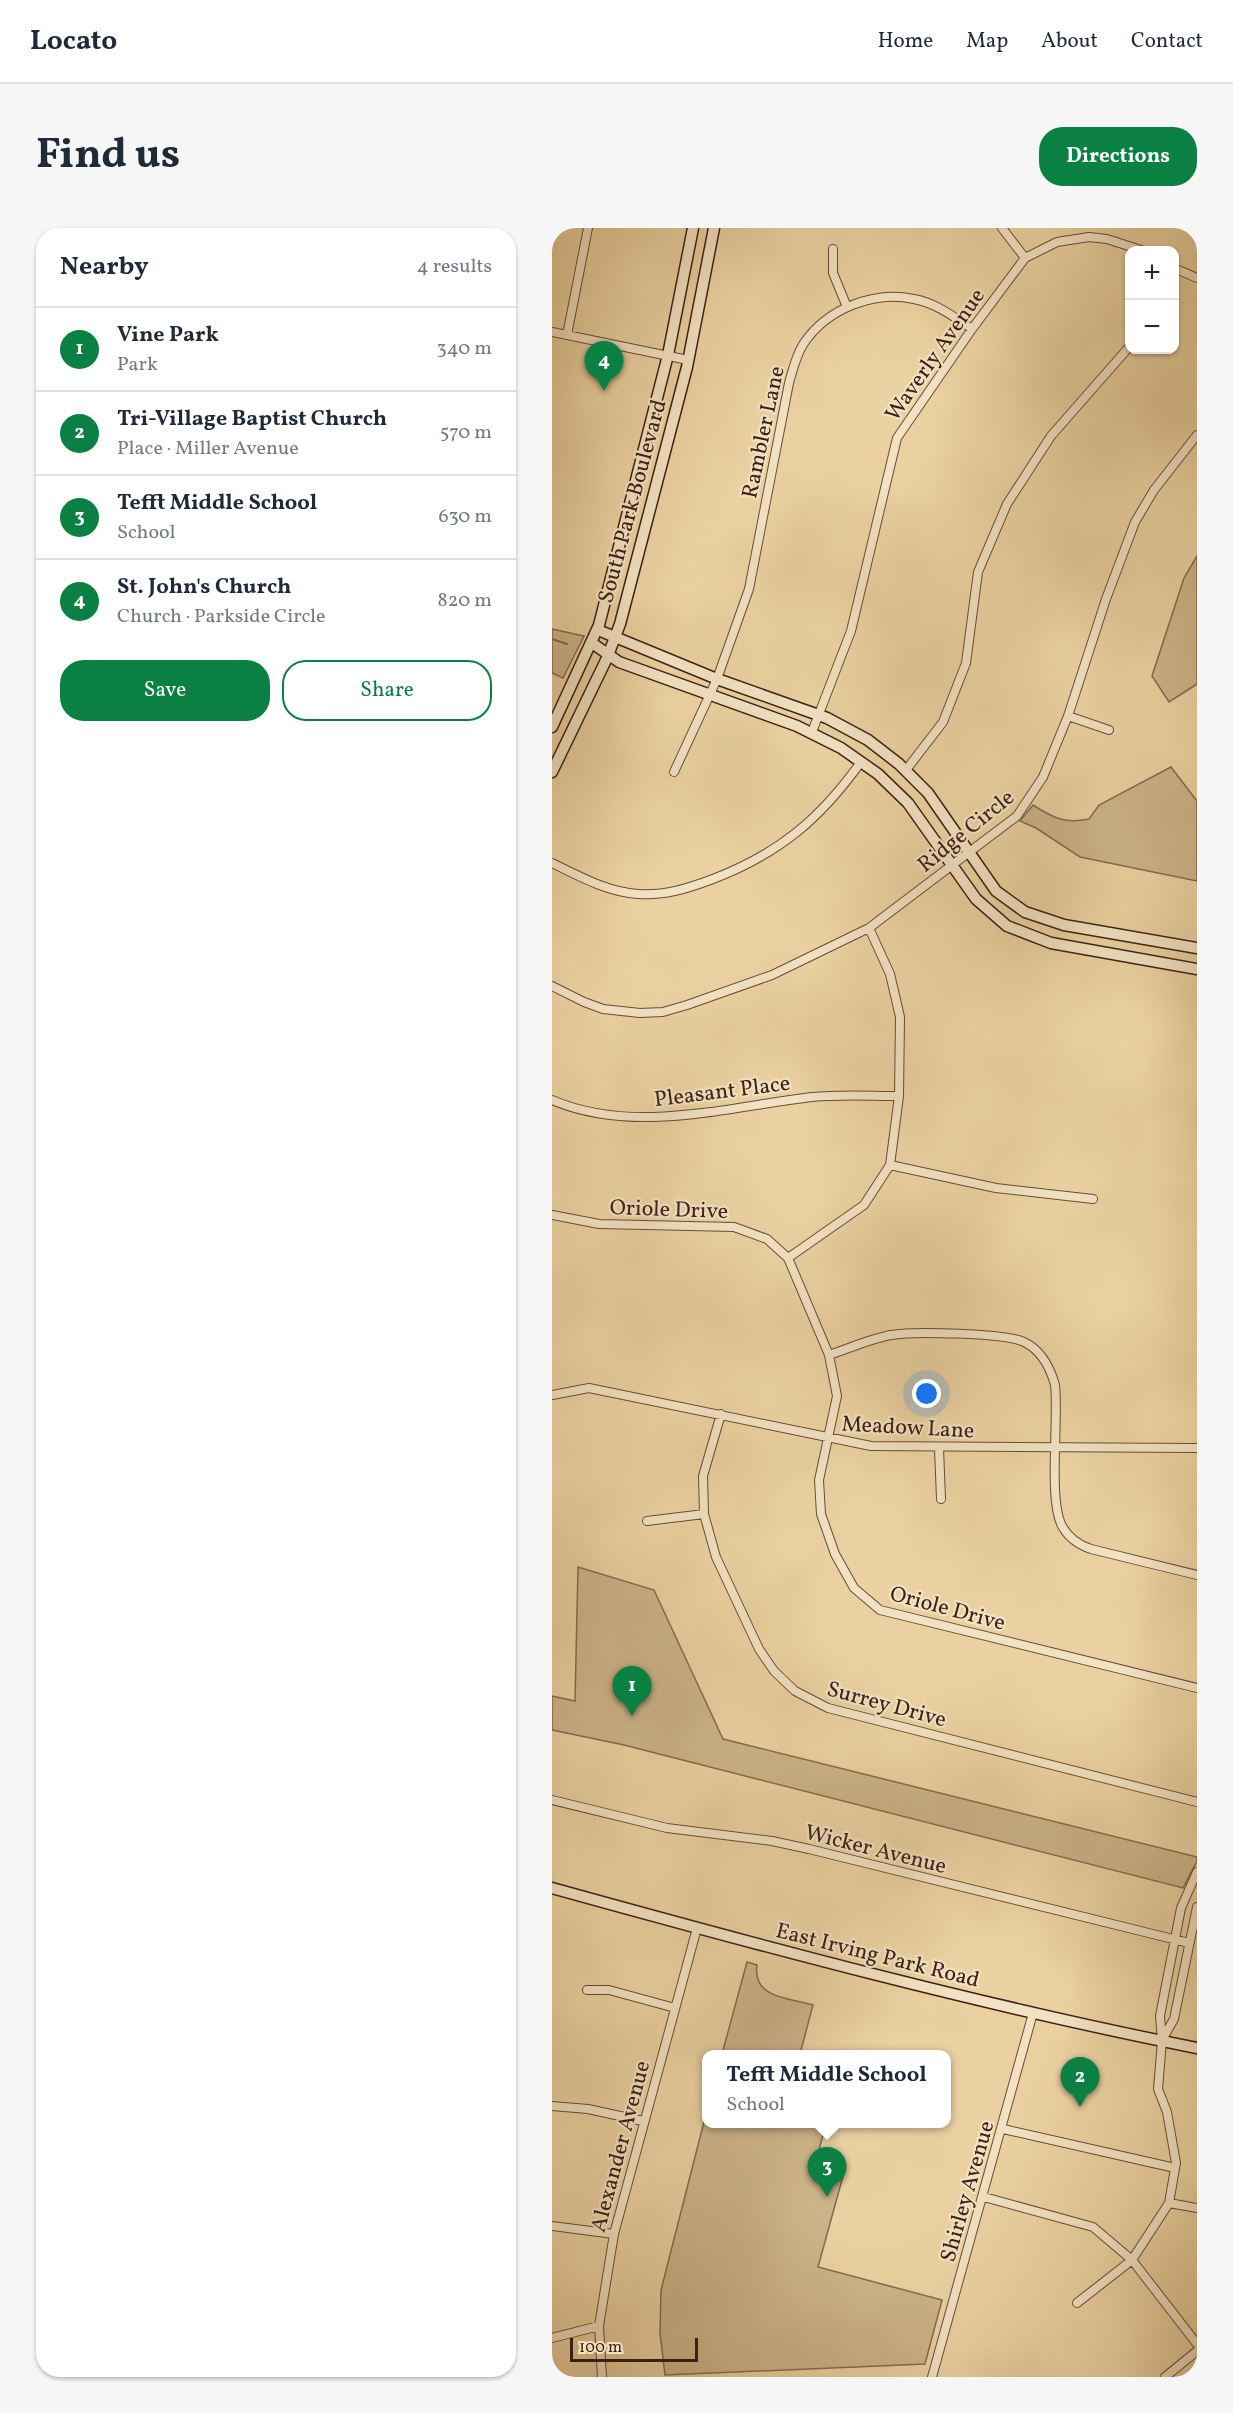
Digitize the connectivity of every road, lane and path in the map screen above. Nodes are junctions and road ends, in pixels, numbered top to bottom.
1 (588, 228) edge
2 (693, 228) edge
3 (714, 228) edge
4 (1002, 228) edge
5 (1129, 246) edge
6 (833, 249) dead end
7 (1025, 258) junction
8 (1179, 269) edge
9 (1197, 278) edge
10 (847, 307) junction
11 (972, 328) junction
12 (552, 332) edge
13 (567, 335) junction
14 (1125, 352) edge
15 (668, 355) junction
16 (688, 360) junction
17 (1197, 435) edge
18 (598, 630) junction
19 (615, 639) junction
20 (592, 643) junction
21 (608, 656) junction
22 (717, 679) junction
23 (710, 695) junction
24 (818, 715) junction
25 (1068, 716) junction
26 (552, 726) edge
27 (1109, 730) dead end
28 (812, 732) junction
29 (861, 762) junction
30 (906, 770) junction
31 (552, 772) edge
32 (674, 772) dead end
33 (971, 853) junction
34 (552, 863) edge
35 (952, 866) junction
36 (869, 928) junction
37 (1197, 948) edge
38 (1197, 969) edge
39 (552, 986) edge
40 (899, 1096) junction
41 (552, 1100) edge
42 (890, 1165) junction
43 (1093, 1199) dead end
44 (552, 1215) edge
45 (788, 1258) junction
46 (830, 1355) junction
47 (552, 1395) edge
48 (721, 1414) junction
49 (830, 1440) junction
50 (1056, 1447) junction
51 (939, 1448) junction
52 (1197, 1448) edge
53 (941, 1499) dead end
54 (704, 1514) junction
55 (647, 1521) dead end
56 (1197, 1575) edge
57 (1197, 1688) edge
58 (552, 1800) edge
59 (1197, 1802) edge
60 (1197, 1872) edge
61 (552, 1888) edge
62 (1197, 1907) edge
63 (697, 1928) junction
64 (1176, 1940) junction
65 (1189, 1943) junction
66 (587, 1990) dead end
67 (675, 2008) junction
68 (1034, 2013) junction
69 (1162, 2041) junction
70 (1197, 2048) edge
71 (552, 2106) edge
72 (643, 2121) junction
73 (1003, 2129) junction
74 (1175, 2168) junction
75 (984, 2197) junction
76 (1169, 2203) junction
77 (1197, 2208) edge
78 (552, 2226) edge
79 (614, 2234) junction
80 (1132, 2260) junction
81 (1077, 2303) dead end
82 (599, 2326) junction
83 (552, 2338) edge
84 (1197, 2344) edge
85 (1197, 2351) edge
86 (602, 2377) edge
87 (932, 2377) edge
88 (1165, 2377) edge

1 - 13 street
2 - 15 street, South Park Boulevard
3 - 16 street, South Park Boulevard
4 - 7 street
5 - 7 street, Waverly Avenue
6 - 10 street
7 - 11 street, Waverly Avenue
8 - 9 street
10 - 11 street, Rambler Lane
10 - 22 street, Rambler Lane
11 - 24 street, Waverly Avenue
12 - 13 street
13 - 15 street
14 - 30 street
15 - 16 street
15 - 18 street, South Park Boulevard
16 - 19 street, South Park Boulevard
17 - 25 street, Ridge Circle
18 - 19 street
18 - 20 street, South Park Boulevard
19 - 21 street, South Park Boulevard
19 - 22 street
20 - 21 street
20 - 26 street, South Park Boulevard
21 - 23 street
21 - 31 street, South Park Boulevard
22 - 23 street, Rambler Lane
22 - 24 street
23 - 28 street
23 - 32 street, Rambler Lane
24 - 28 street, Waverly Avenue
24 - 30 street
25 - 27 street
25 - 33 street, Ridge Circle
28 - 29 street
29 - 34 street
29 - 35 street
30 - 33 street
33 - 35 street, Ridge Circle
33 - 37 street
35 - 36 street, Ridge Circle
35 - 38 street
36 - 39 street, Ridge Circle
36 - 40 street
40 - 41 street, Pleasant Place
40 - 42 street
42 - 43 street
42 - 45 street
44 - 45 street, Oriole Drive
45 - 46 street, Oriole Drive
46 - 49 street, Oriole Drive
46 - 50 street
47 - 48 street, Meadow Lane
48 - 49 street, Meadow Lane
48 - 54 street, Surrey Drive
49 - 51 street, Meadow Lane
49 - 57 street, Oriole Drive
50 - 51 street, Meadow Lane
50 - 52 street, Meadow Lane
50 - 56 street
51 - 53 street
54 - 55 street
54 - 59 street, Surrey Drive
58 - 64 street, Wicker Avenue
60 - 64 street
61 - 63 street, East Irving Park Road
62 - 65 street
63 - 67 street, Alexander Avenue
63 - 68 street, East Irving Park Road
64 - 65 street, Wicker Avenue
64 - 69 street
65 - 69 street
66 - 67 street
67 - 72 street, Alexander Avenue
68 - 69 street, East Irving Park Road
68 - 73 street, Shirley Avenue
69 - 70 street, East Irving Park Road
69 - 74 street
71 - 72 street
72 - 79 street, Alexander Avenue
73 - 74 street
73 - 75 street, Shirley Avenue
74 - 76 street
75 - 80 street
75 - 87 street, Shirley Avenue
76 - 77 street
76 - 80 street
78 - 79 street
79 - 82 street, Alexander Avenue
80 - 81 street
80 - 84 street
82 - 83 street
82 - 86 street, Alexander Avenue
85 - 88 street

